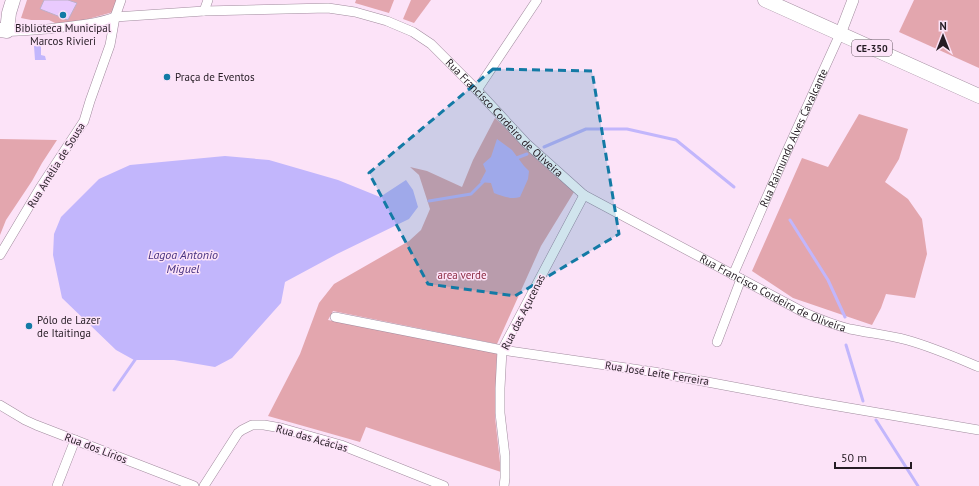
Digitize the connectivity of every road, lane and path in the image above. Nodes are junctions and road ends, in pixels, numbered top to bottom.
1 (13, 0) edge
2 (121, 0) edge
3 (208, 0) edge
4 (536, 0) edge
5 (765, 0) edge
6 (853, 0) edge
7 (204, 11) junction
8 (115, 17) junction
9 (3, 30) edge
10 (840, 34) junction
11 (477, 90) junction
12 (979, 96) edge
13 (584, 195) junction
14 (0, 255) edge
15 (737, 277) junction
16 (335, 317) dead end
17 (717, 342) dead end
18 (502, 350) junction
19 (979, 366) edge
20 (0, 404) edge
21 (979, 430) edge
22 (75, 440) junction
23 (57, 486) edge
24 (194, 486) edge
25 (204, 486) edge
26 (444, 486) edge
27 (504, 486) edge

1 - 9 main road
2 - 8 street, Rua Amélia de Sousa
3 - 7 street
4 - 11 street
5 - 10 main road, CE-350
6 - 10 street, Rua Raimundo Alves Cavalcante
7 - 8 street, Rua Francisco Cordeiro de Oliveira
7 - 11 street, Rua Francisco Cordeiro de Oliveira
8 - 9 street, Rua Francisco Cordeiro de Oliveira
8 - 14 street, Rua Amélia de Sousa
10 - 12 main road, CE-350
10 - 15 street, Rua Raimundo Alves Cavalcante
11 - 13 street, Rua Francisco Cordeiro de Oliveira
13 - 15 street, Rua Francisco Cordeiro de Oliveira
13 - 18 street, Rua das Açucenas
15 - 17 street, Rua Raimundo Alves Cavalcante
15 - 19 street, Rua Francisco Cordeiro de Oliveira
16 - 18 street, Rua José Leite Ferreira
18 - 21 street, Rua José Leite Ferreira
18 - 27 street, Rua das Açucenas
20 - 22 street, Rua dos Lírios
22 - 23 street
22 - 24 street, Rua dos Lírios
25 - 26 street, Rua das Acácias

